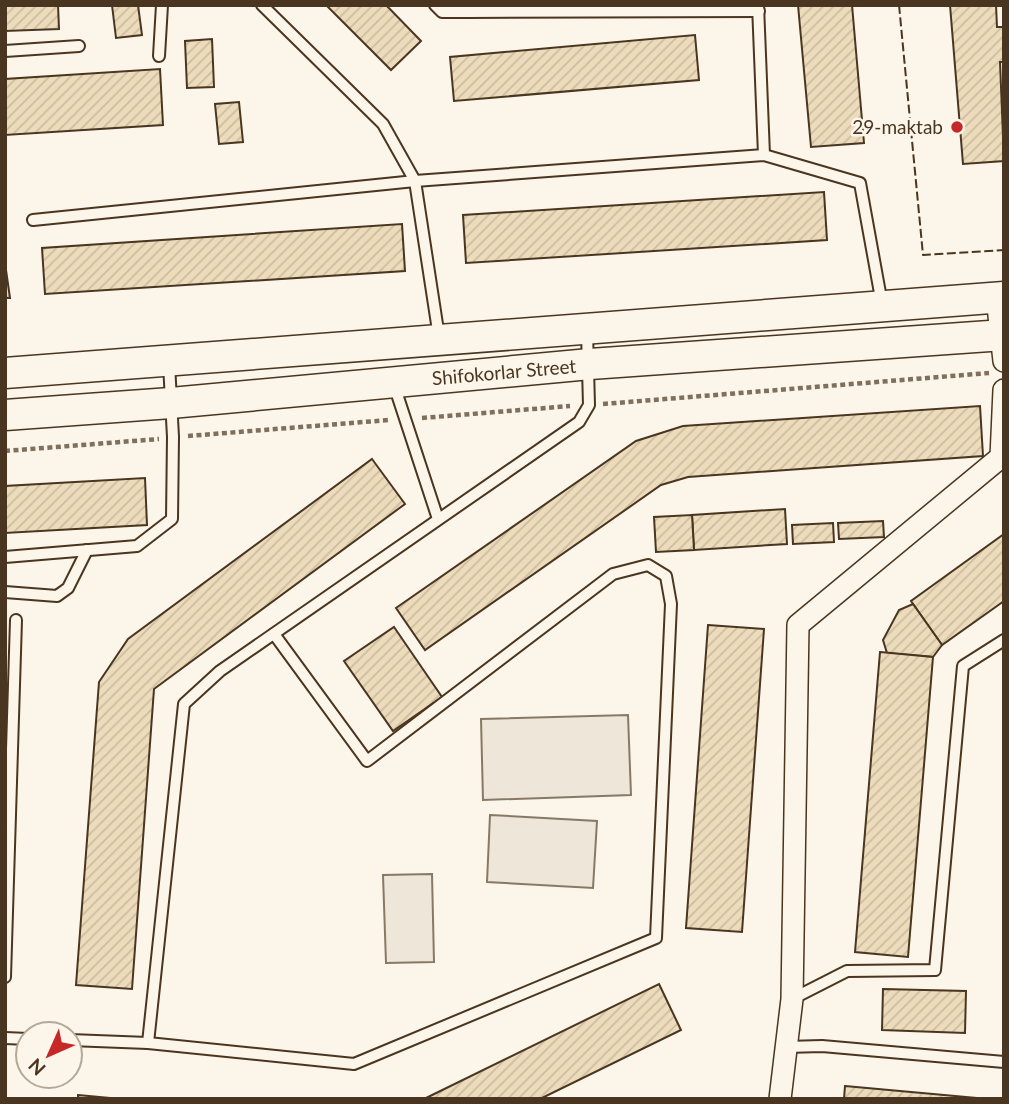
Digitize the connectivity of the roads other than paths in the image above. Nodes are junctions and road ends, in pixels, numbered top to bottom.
1 (162, 5) edge
2 (262, 5) edge
3 (435, 5) edge
4 (758, 8) edge
5 (79, 46) dead end
6 (5, 51) edge
7 (159, 56) dead end
8 (764, 155) junction
9 (415, 181) junction
10 (33, 220) dead end
11 (1000, 297) edge
12 (883, 307) junction
13 (587, 330) junction
14 (440, 341) junction
15 (1003, 344) edge
16 (169, 361) junction
17 (590, 364) junction
18 (5, 373) edge
19 (393, 382) junction
20 (1004, 390) edge
21 (172, 403) junction
22 (5, 415) edge
23 (438, 519) junction
24 (87, 550) junction
25 (5, 557) edge
26 (5, 592) edge
27 (16, 620) dead end
28 (274, 634) junction
29 (1004, 640) edge
30 (5, 977) edge
31 (792, 999) junction
32 (84, 1041) edge
33 (148, 1043) junction
34 (786, 1047) junction
35 (1004, 1062) edge
36 (779, 1099) edge

1 - 7 lane
2 - 9 lane
3 - 4 lane
4 - 8 lane
5 - 6 lane
8 - 9 lane
8 - 12 lane
9 - 10 lane
9 - 14 lane
11 - 12 main road, Shifokorlar Street
11 - 15 street
12 - 13 main road, Shifokorlar Street
13 - 14 main road, Shifokorlar Street
13 - 17 lane
14 - 16 main road, Shifokorlar Street
15 - 17 main road, Shifokorlar Street
16 - 18 main road, Shifokorlar Street
16 - 21 lane
17 - 19 main road, Shifokorlar Street
17 - 23 lane
19 - 21 main road, Shifokorlar Street
19 - 23 lane
20 - 31 street
21 - 22 main road, Shifokorlar Street
21 - 24 lane
23 - 28 lane
24 - 25 lane
24 - 26 lane
27 - 30 lane
28 - 33 lane
28 - 33 lane
29 - 31 lane
31 - 34 street
32 - 33 lane
34 - 35 lane
34 - 36 street

